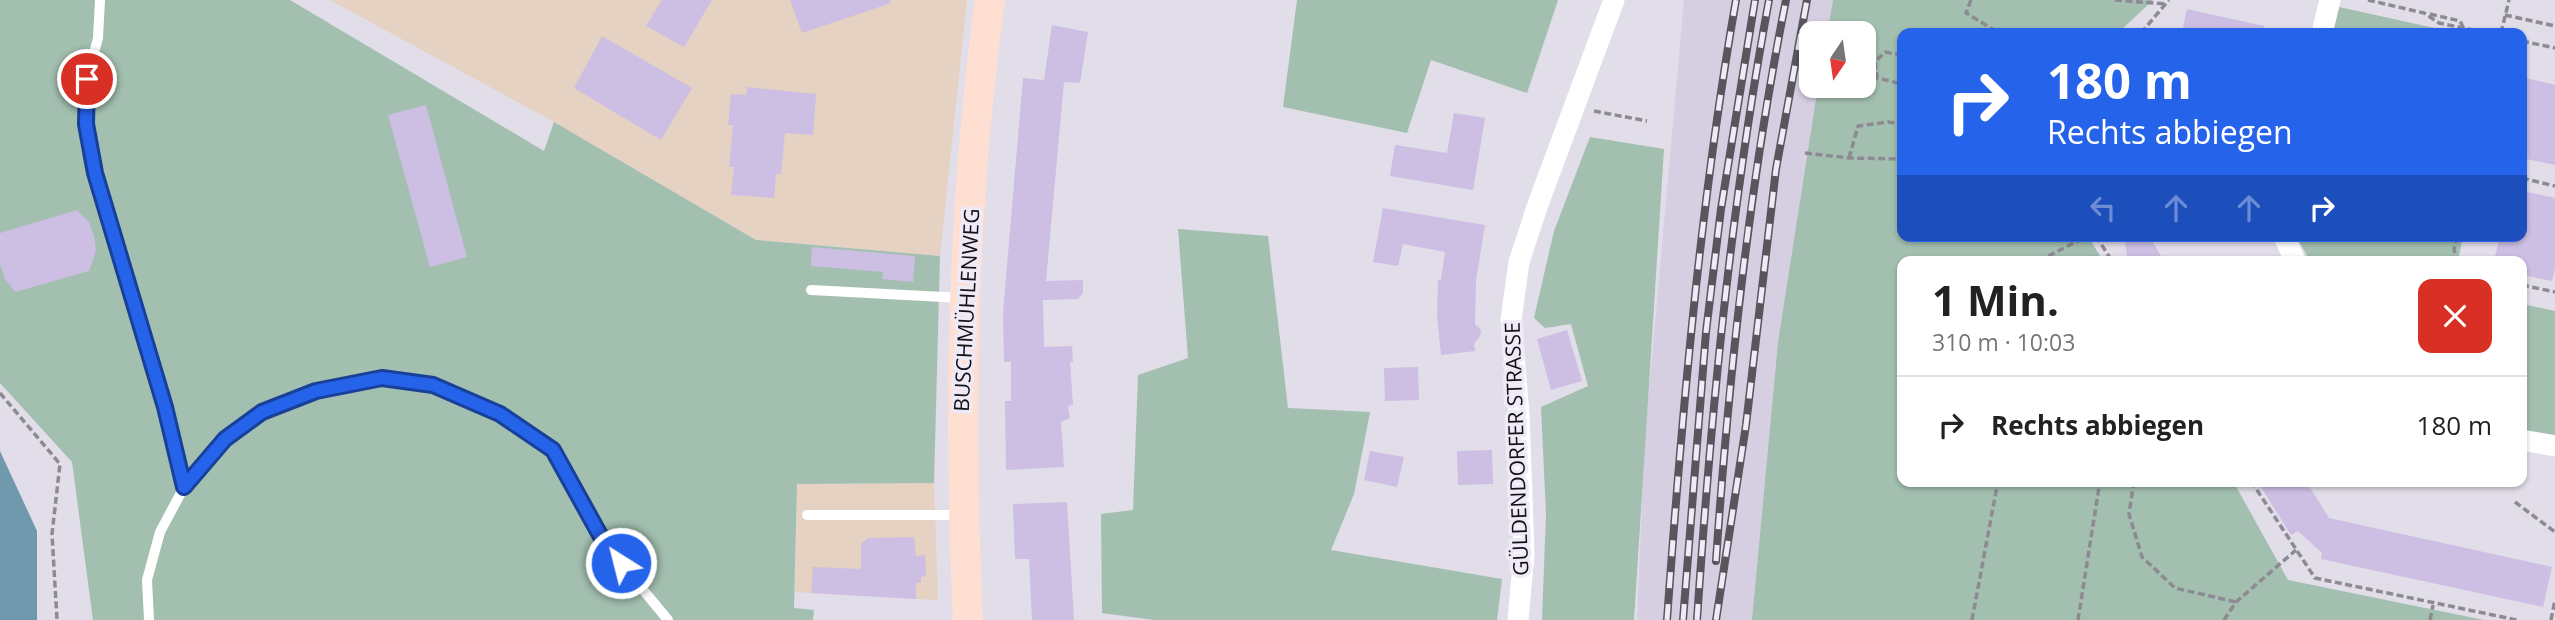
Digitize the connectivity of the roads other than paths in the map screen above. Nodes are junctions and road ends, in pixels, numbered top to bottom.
1 (100, 0) edge
2 (990, 0) edge
3 (1614, 0) edge
4 (2330, 0) edge
5 (2323, 28) edge
6 (811, 290) dead end
7 (965, 298) junction
8 (2527, 441) edge
9 (2555, 446) edge
10 (184, 487) junction
11 (807, 515) dead end
12 (962, 515) junction
13 (149, 620) edge
14 (668, 620) edge
15 (968, 620) edge
16 (1518, 620) edge

1 - 10 lane
2 - 7 street, BUSCHMÜHLENWEG
3 - 16 street, GÜLDENDORFER STRASSE
4 - 5 street
6 - 7 lane
7 - 12 street, BUSCHMÜHLENWEG
8 - 9 street
10 - 13 lane
10 - 14 lane
11 - 12 lane
12 - 15 street, BUSCHMÜHLENWEG

